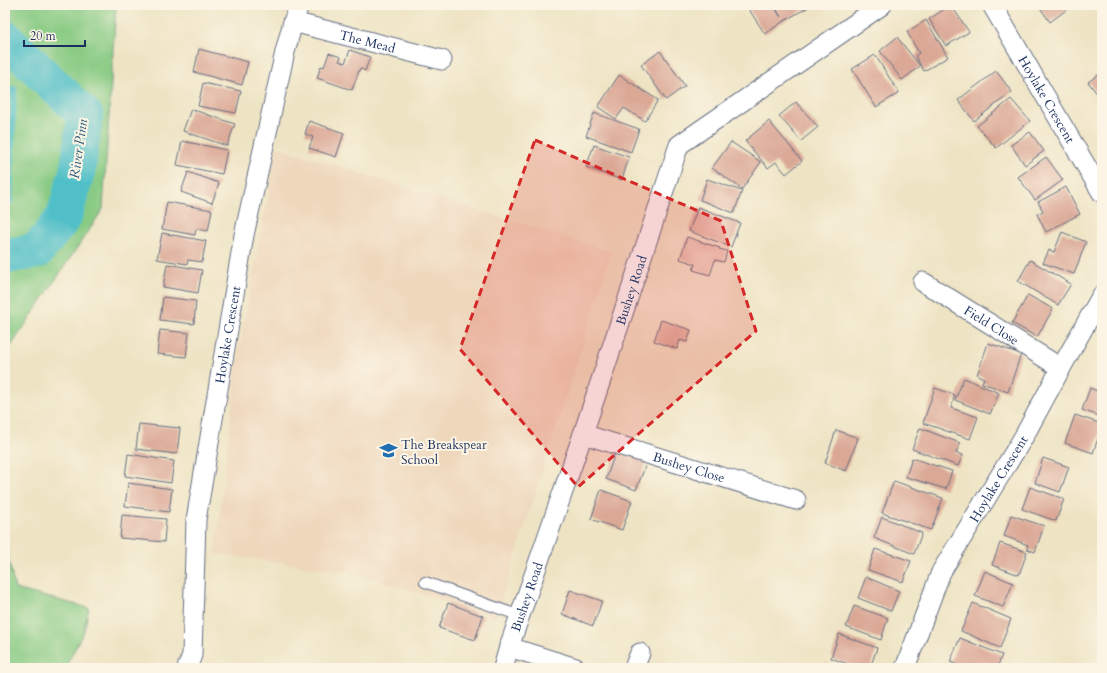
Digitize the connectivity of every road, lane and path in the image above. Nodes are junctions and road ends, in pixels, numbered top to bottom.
1 (882, 5) edge
2 (992, 5) edge
3 (296, 13) edge
4 (442, 60) dead end
5 (1102, 192) edge
6 (922, 282) dead end
7 (1102, 295) edge
8 (1061, 368) junction
9 (583, 434) junction
10 (796, 500) dead end
11 (425, 582) dead end
12 (520, 616) junction
13 (509, 647) junction
14 (188, 668) edge
15 (504, 668) edge
16 (576, 668) edge
17 (905, 668) edge

1 - 9 street, Bushey Road
2 - 5 street, Hoylake Crescent
3 - 4 street, The Mead
3 - 14 street, Hoylake Crescent
6 - 8 street, Field Close
7 - 8 street, Hoylake Crescent
8 - 17 street, Hoylake Crescent
9 - 10 street, Bushey Close
9 - 12 street, Bushey Road
11 - 12 lane
12 - 13 street, Bushey Road
13 - 15 street, Bushey Road
13 - 16 street

